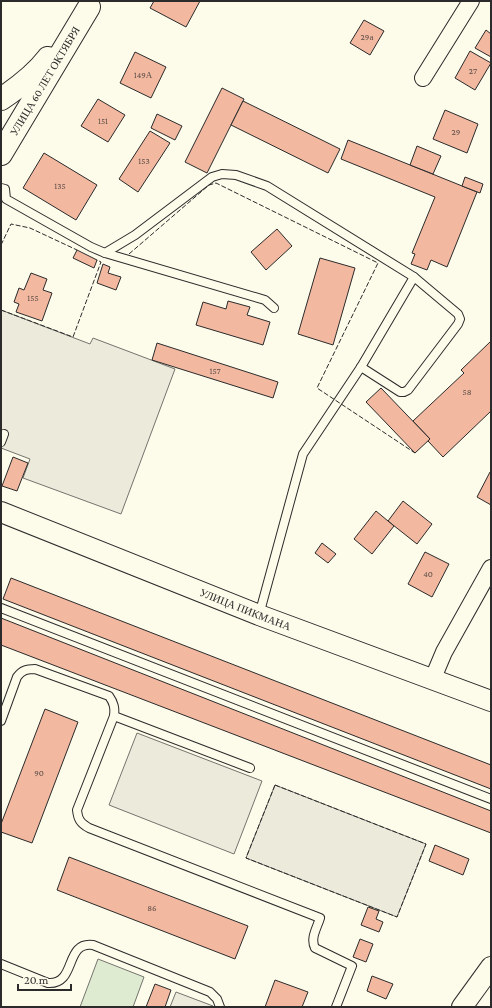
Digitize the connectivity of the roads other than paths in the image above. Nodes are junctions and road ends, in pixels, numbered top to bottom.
1 (471, 1) edge
2 (91, 4) edge
3 (423, 78) dead end
4 (1, 99) edge
5 (1, 154) edge
6 (1, 188) edge
7 (105, 254) junction
8 (414, 277) junction
9 (274, 308) dead end
10 (361, 367) junction
11 (4, 434) dead end
12 (1, 442) edge
13 (1, 512) edge
14 (491, 568) edge
15 (1, 608) edge
16 (259, 614) junction
17 (432, 678) junction
18 (491, 701) edge
19 (114, 716) junction
20 (1, 721) edge
21 (250, 768) dead end
22 (491, 799) edge
23 (1, 964) edge
24 (491, 967) edge
25 (220, 1007) edge
26 (336, 1007) edge
27 (462, 1007) edge

1 - 3 street
2 - 4 main road
2 - 5 main road, УЛИЦА 60 ЛЕТ ОКТЯБРЯ
6 - 7 lane
7 - 8 lane
7 - 9 lane
8 - 10 lane
8 - 10 lane
10 - 16 lane
11 - 12 lane
13 - 16 street, УЛИЦА ПИКМАНА
14 - 17 street
15 - 22 lane
16 - 17 street, УЛИЦА ПИКМАНА
17 - 18 street, УЛИЦА ПИКМАНА
19 - 20 lane
19 - 21 lane
19 - 26 lane
23 - 25 lane
24 - 27 street

